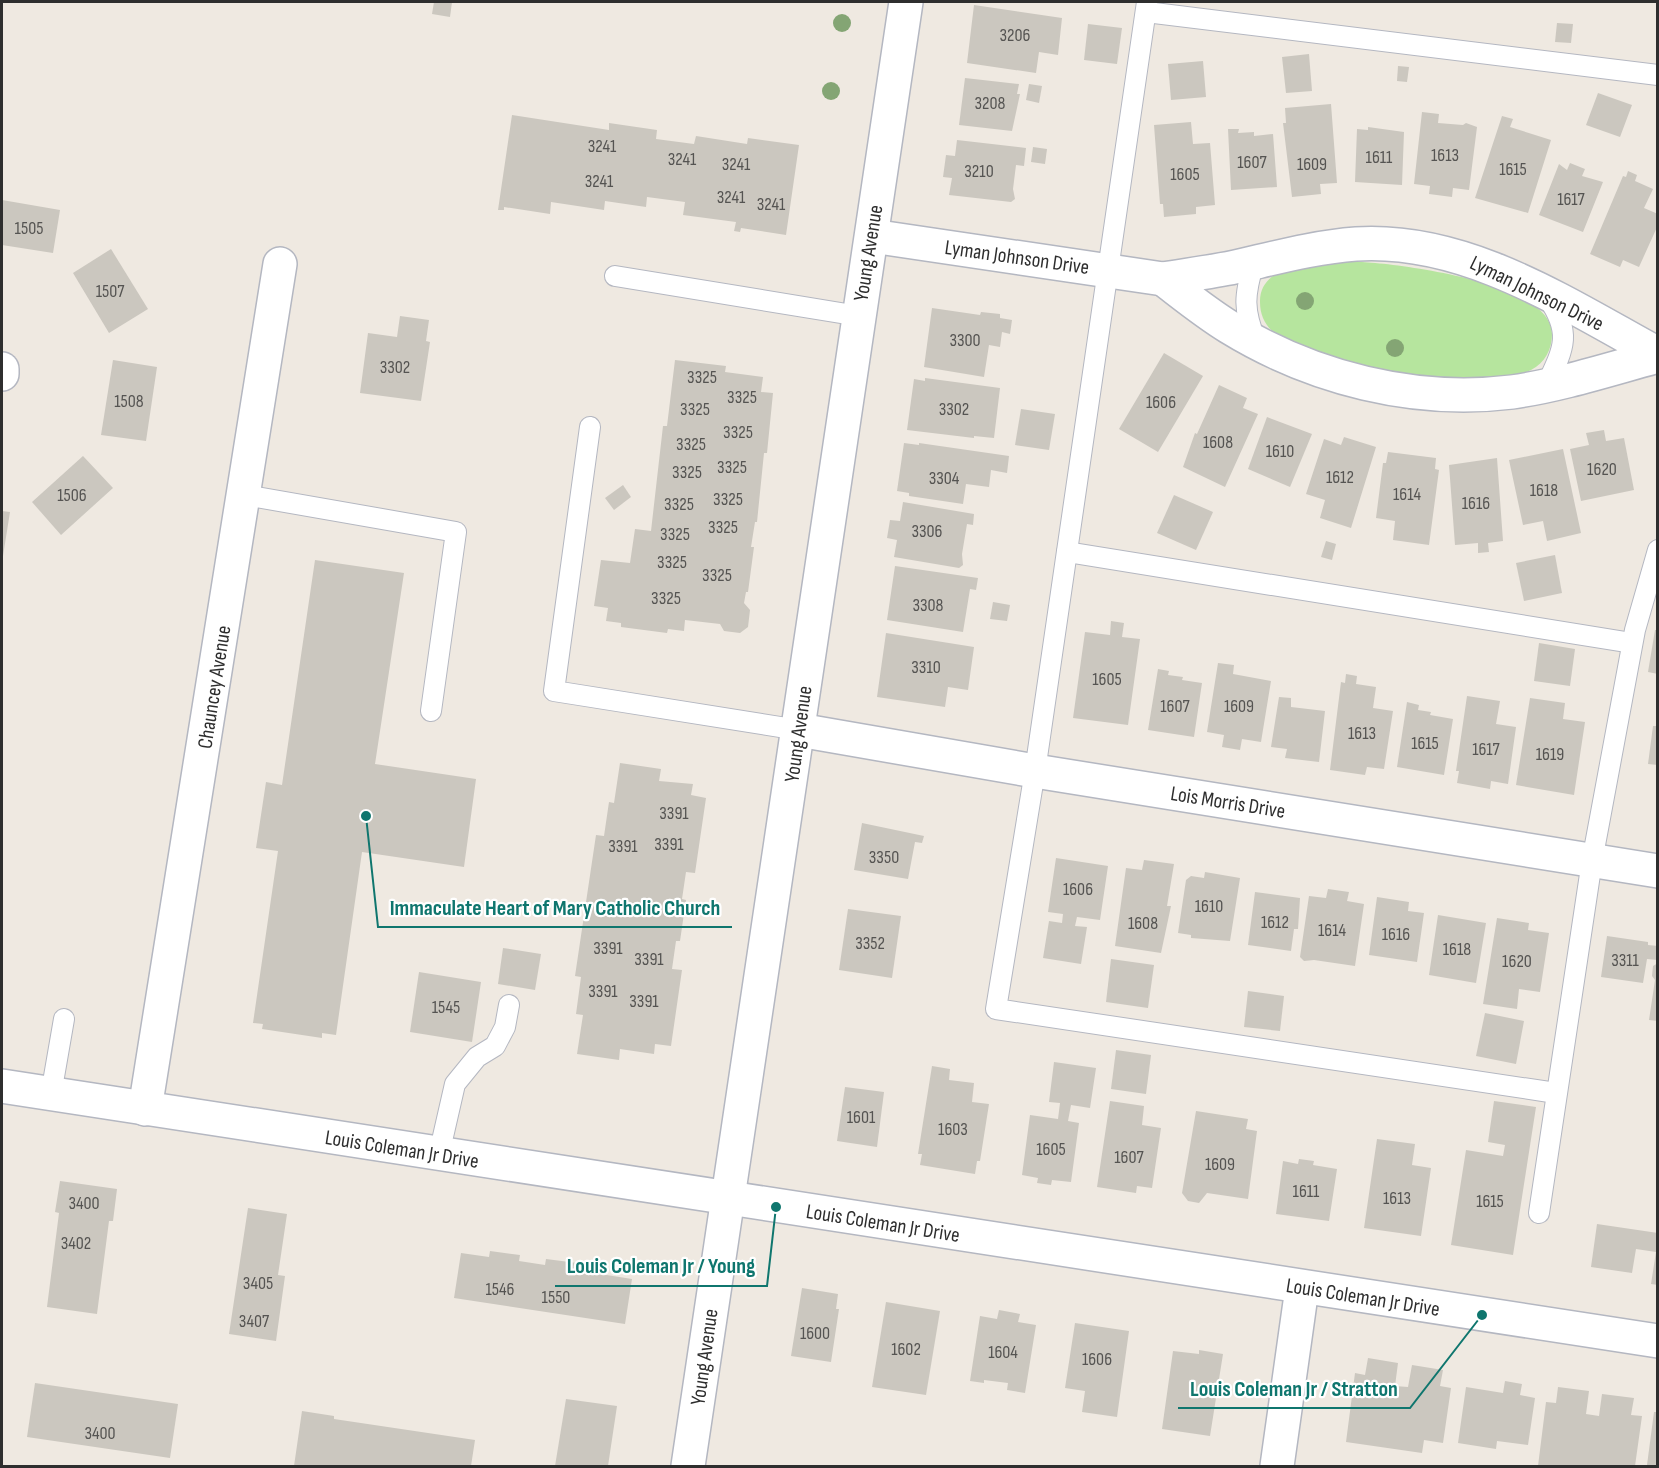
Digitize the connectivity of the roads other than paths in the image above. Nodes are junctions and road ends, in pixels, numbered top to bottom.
1 (906, 2) edge
2 (1146, 7) edge
3 (1658, 75) edge
4 (872, 236) junction
5 (1254, 262) junction
6 (280, 264) dead end
7 (1107, 271) junction
8 (615, 276) dead end
9 (1163, 279) junction
10 (1544, 292) junction
11 (859, 316) junction
12 (1256, 342) junction
13 (1658, 355) edge
14 (2, 369) edge
15 (2, 374) edge
16 (1547, 384) junction
17 (590, 427) dead end
18 (245, 495) junction
19 (1658, 550) edge
20 (1066, 552) junction
21 (1632, 643) junction
22 (431, 711) dead end
23 (799, 730) junction
24 (1035, 771) junction
25 (1592, 861) junction
26 (1658, 872) edge
27 (509, 1005) dead end
28 (64, 1019) dead end
29 (2, 1086) edge
30 (1556, 1093) junction
31 (51, 1094) junction
32 (145, 1109) junction
33 (439, 1155) junction
34 (728, 1199) junction
35 (1539, 1213) dead end
36 (1302, 1288) junction
37 (1658, 1341) edge
38 (688, 1467) edge
39 (1277, 1467) edge

1 - 4 street, Young Avenue
2 - 3 lane
2 - 7 lane
4 - 7 street, Lyman Johnson Drive
4 - 11 street, Young Avenue
5 - 9 street, Lyman Johnson Drive
5 - 10 street, Lyman Johnson Drive
5 - 12 lane
6 - 18 street, Chauncey Avenue
7 - 9 street, Lyman Johnson Drive
7 - 20 lane
8 - 11 lane
9 - 12 street, Lyman Johnson Drive
10 - 13 street, Lyman Johnson Drive
10 - 16 lane
11 - 23 street, Young Avenue
12 - 16 street, Lyman Johnson Drive
13 - 16 street, Lyman Johnson Drive
14 - 15 street
17 - 23 lane
18 - 22 lane
18 - 32 street, Chauncey Avenue
19 - 21 lane
20 - 21 lane
20 - 24 lane
21 - 25 lane
23 - 24 street, Lois Morris Drive
23 - 34 street, Young Avenue
24 - 25 street, Lois Morris Drive
24 - 30 lane
25 - 26 street, Lois Morris Drive
25 - 30 lane
27 - 33 lane
28 - 31 lane
29 - 31 street, Louis Coleman Jr Drive
30 - 35 lane
31 - 32 street, Louis Coleman Jr Drive
32 - 33 street, Louis Coleman Jr Drive
33 - 34 street, Louis Coleman Jr Drive
34 - 36 street, Louis Coleman Jr Drive
34 - 38 street, Young Avenue
36 - 37 street, Louis Coleman Jr Drive
36 - 39 street

